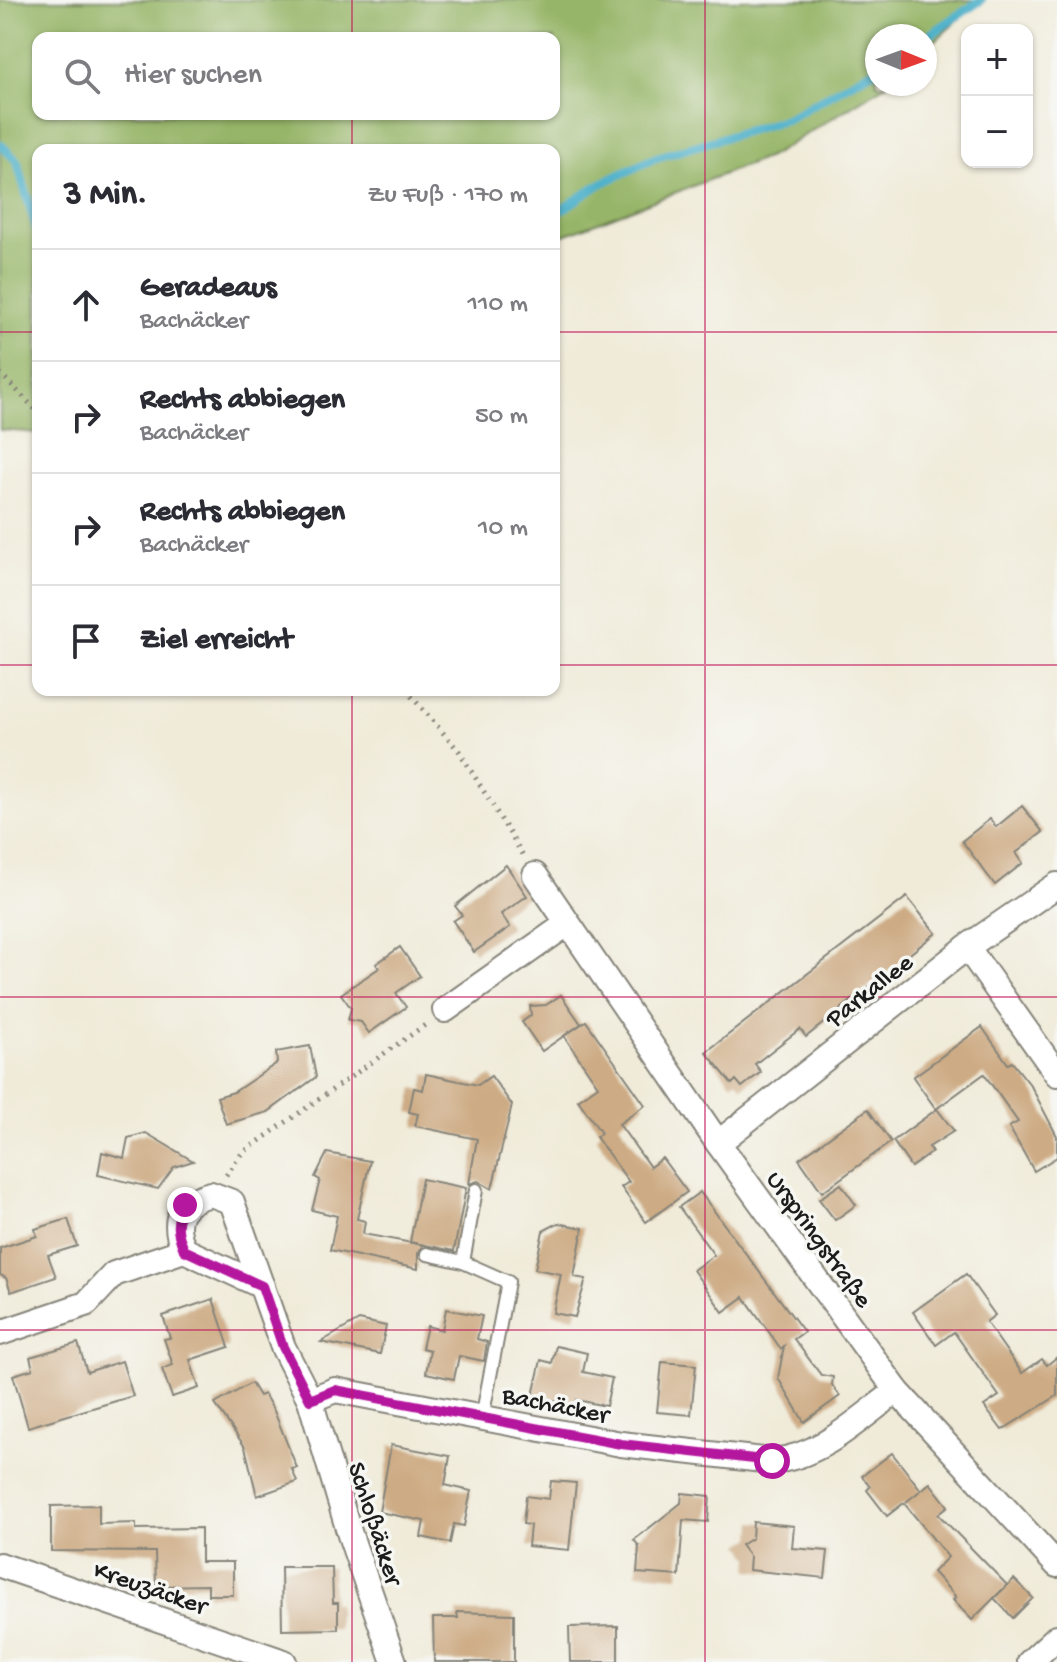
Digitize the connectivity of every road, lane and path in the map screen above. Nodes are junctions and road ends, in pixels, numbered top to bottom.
1 (0, 373) edge
2 (32, 406) edge
3 (411, 696) edge
4 (535, 875) joint
5 (1057, 885) edge
6 (567, 924) junction
7 (967, 947) junction
8 (445, 1010) joint
9 (1057, 1074) edge
10 (718, 1143) junction
11 (476, 1190) dead end
12 (211, 1194) junction
13 (184, 1250) junction
14 (427, 1254) dead end
15 (463, 1262) junction
16 (262, 1286) junction
17 (0, 1333) edge
18 (897, 1391) junction
19 (310, 1400) junction
20 (482, 1418) junction
21 (1055, 1560) edge
22 (0, 1565) edge
23 (1057, 1637) edge
24 (284, 1662) edge
25 (394, 1662) edge
26 (1030, 1662) edge

1 - 2 path
3 - 4 path
4 - 6 street, Urspringstraße
5 - 7 street, Parkallee
6 - 8 street
6 - 10 street, Urspringstraße
7 - 9 street
7 - 10 street, Parkallee
8 - 12 path
10 - 18 street, Urspringstraße
11 - 15 lane
12 - 13 street
12 - 16 street
13 - 16 street
13 - 17 street
14 - 15 lane
15 - 20 lane
16 - 19 street
18 - 20 street, Bachäcker
18 - 21 street, Urspringstraße
19 - 20 street, Bachäcker
19 - 25 street, Schloßäcker
22 - 24 street, Kreuzäcker
23 - 26 street

